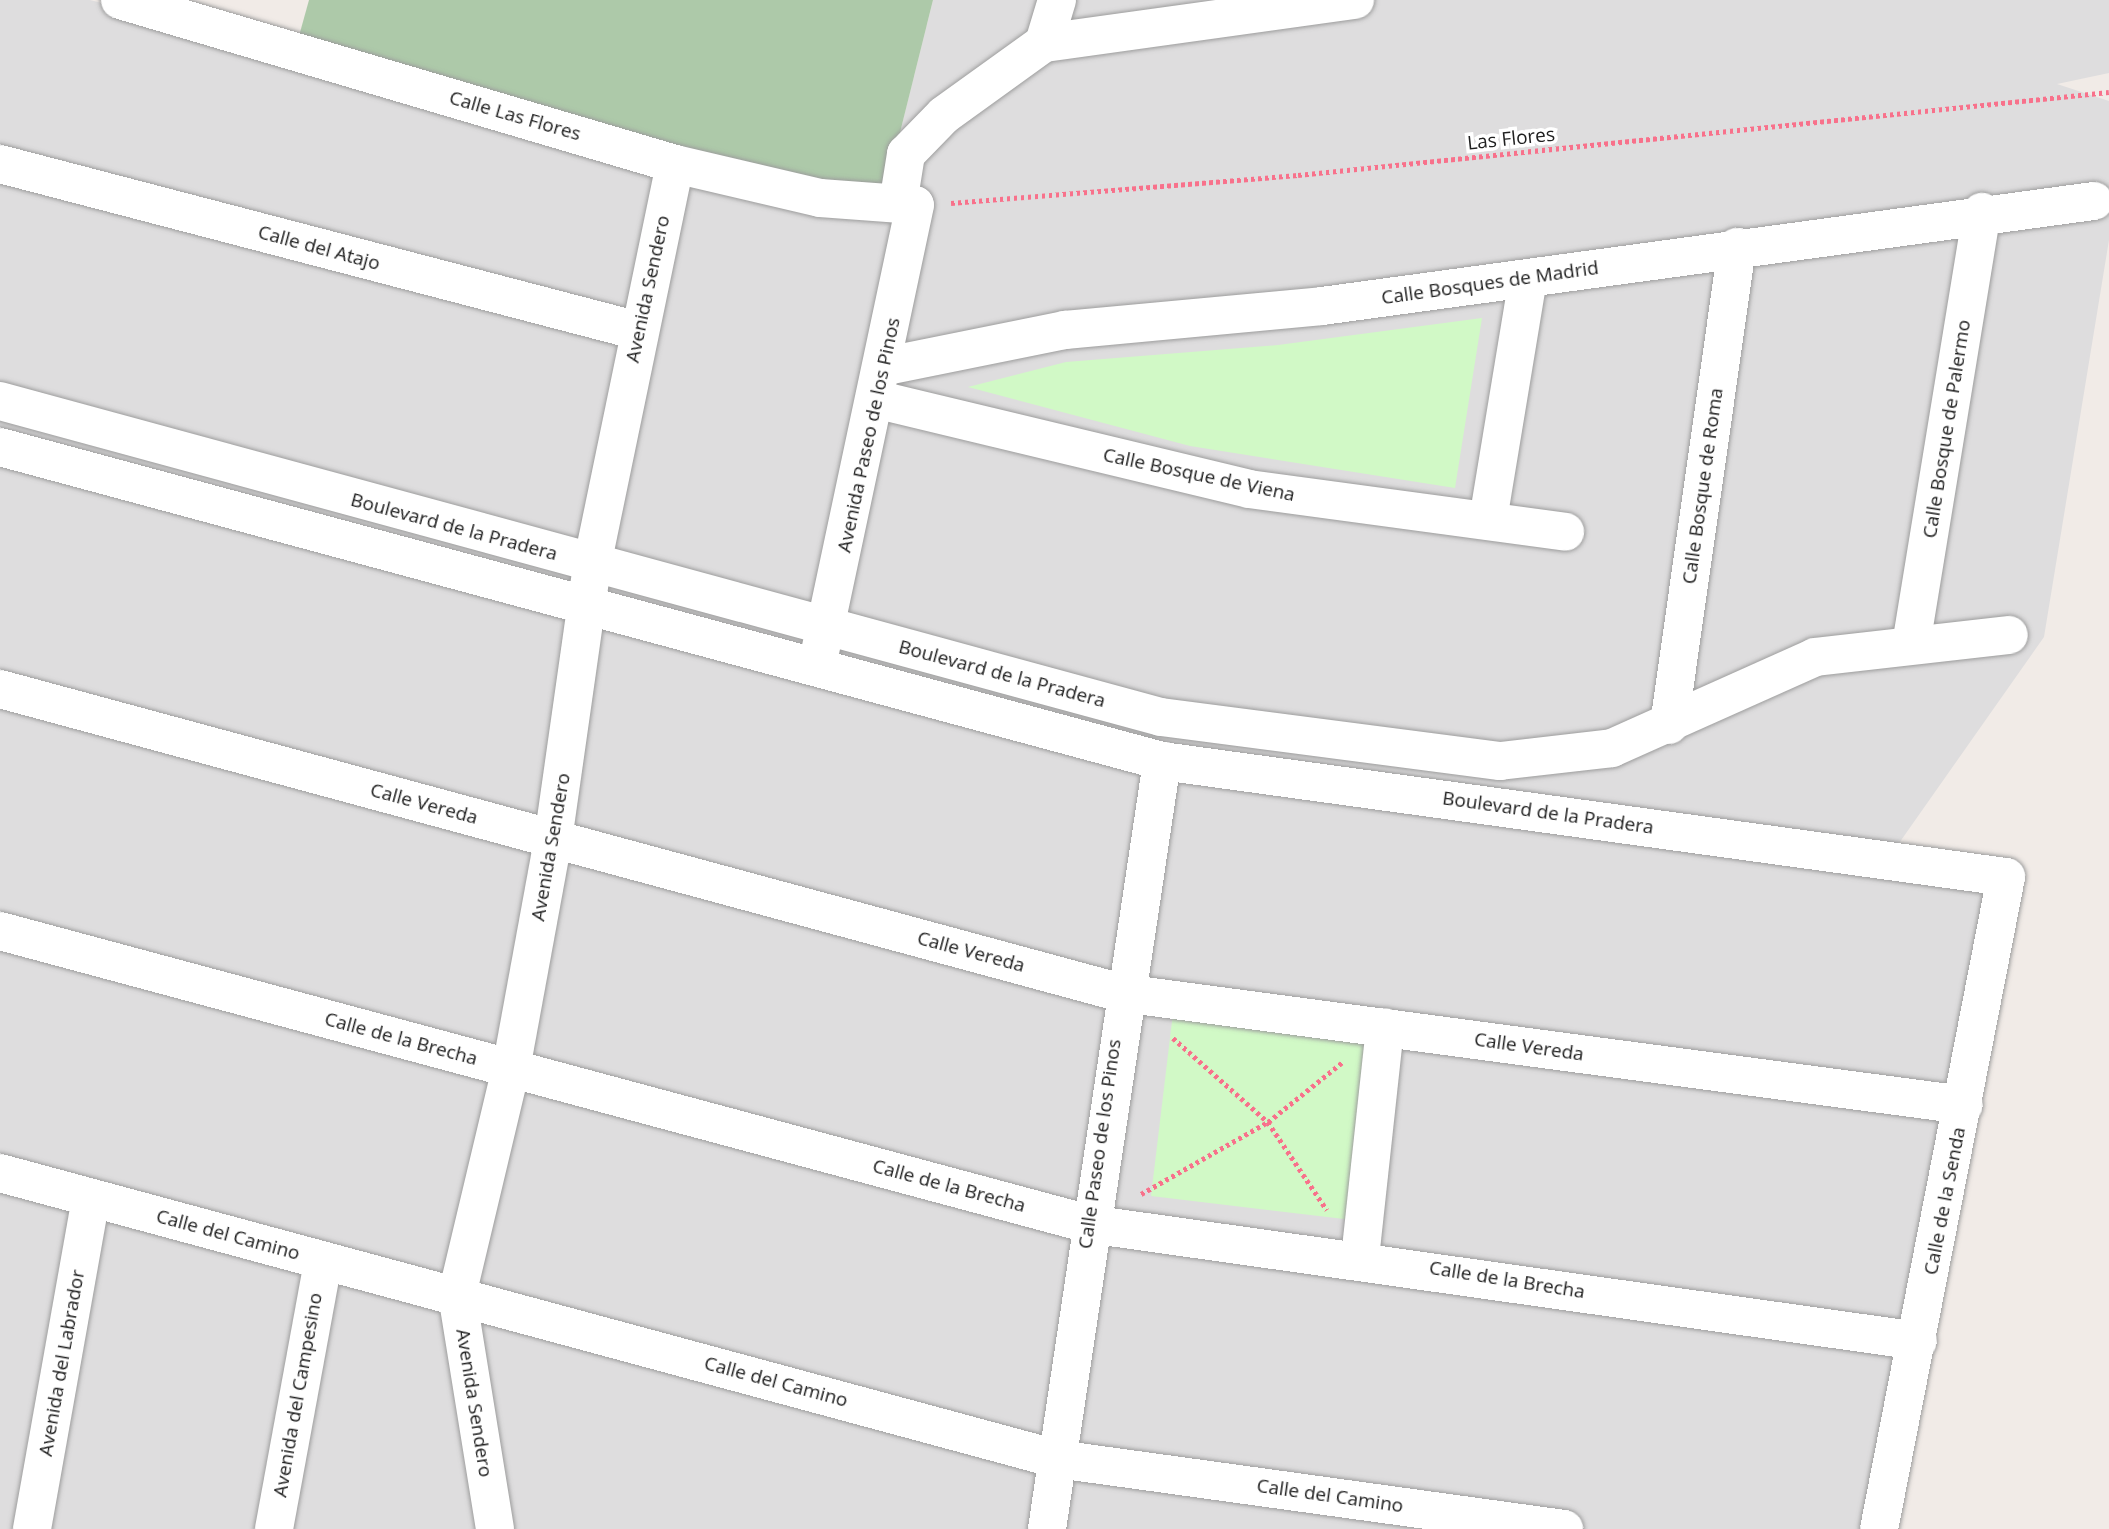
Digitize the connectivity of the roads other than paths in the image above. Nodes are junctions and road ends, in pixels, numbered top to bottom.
1 (120, 0) edge
2 (1057, 0) edge
3 (1355, 0) edge
4 (1044, 43) junction
5 (0, 164) edge
6 (675, 164) junction
7 (2094, 201) dead end
8 (907, 204) junction
9 (1982, 212) junction
10 (1737, 247) junction
11 (1528, 279) junction
12 (639, 331) junction
13 (882, 383) junction
14 (0, 401) edge
15 (0, 447) edge
16 (1488, 520) junction
17 (1565, 532) dead end
18 (592, 565) junction
19 (589, 606) junction
20 (828, 626) junction
21 (2009, 635) dead end
22 (1911, 645) junction
23 (817, 664) junction
24 (0, 689) edge
25 (1668, 725) junction
26 (1162, 761) junction
27 (553, 840) junction
28 (2003, 875) joint
29 (0, 931) edge
30 (1122, 993) junction
31 (1385, 1027) junction
32 (511, 1069) junction
33 (1964, 1105) junction
34 (0, 1172) edge
35 (91, 1198) junction
36 (1089, 1224) junction
37 (1360, 1258) junction
38 (323, 1261) junction
39 (457, 1295) junction
40 (1918, 1341) junction
41 (1057, 1458) junction
42 (32, 1529) edge
43 (274, 1529) edge
44 (495, 1529) edge
45 (1047, 1529) edge
46 (1564, 1529) edge
47 (1879, 1529) edge

1 - 6 street, Calle Las Flores
2 - 4 street
3 - 4 street
4 - 8 street, Avenida Paseo de los Pinos
5 - 12 street, Calle del Atajo
6 - 8 street, Calle Las Flores
6 - 12 street, Avenida Sendero
7 - 9 street, Calle Bosques de Madrid
8 - 13 street, Avenida Paseo de los Pinos
9 - 10 street, Calle Bosques de Madrid
9 - 22 street, Calle Bosque de Palermo
10 - 11 street, Calle Bosques de Madrid
10 - 25 street, Calle Bosque de Roma
11 - 13 street, Calle Bosques de Madrid
11 - 16 street
12 - 18 street, Avenida Sendero
13 - 16 street, Calle Bosque de Viena
13 - 20 street, Avenida Paseo de los Pinos
14 - 18 street, Boulevard de la Pradera
15 - 19 street, Boulevard de la Pradera
16 - 17 street, Calle Bosque de Viena
18 - 19 street, Avenida Sendero
18 - 20 street, Boulevard de la Pradera
19 - 23 street, Boulevard de la Pradera
19 - 27 street, Avenida Sendero
20 - 23 street, Avenida Paseo de los Pinos
20 - 25 street, Boulevard de la Pradera
21 - 22 street, Boulevard de la Pradera
22 - 25 street, Boulevard de la Pradera
23 - 26 street, Boulevard de la Pradera
24 - 27 street, Calle Vereda
26 - 28 street, Boulevard de la Pradera
26 - 30 street, Calle Paseo de los Pinos
27 - 30 street, Calle Vereda
27 - 32 street, Avenida Sendero
28 - 33 street, Calle de la Senda
29 - 32 street, Calle de la Brecha
30 - 31 street, Calle Vereda
30 - 36 street, Calle Paseo de los Pinos
31 - 33 street, Calle Vereda
31 - 37 street
32 - 36 street, Calle de la Brecha
32 - 39 street, Avenida Sendero
33 - 40 street, Calle de la Senda
34 - 35 street, Calle del Camino
35 - 38 street, Calle del Camino
35 - 42 street, Avenida del Labrador
36 - 37 street, Calle de la Brecha
36 - 41 street, Calle Paseo de los Pinos
37 - 40 street, Calle de la Brecha
38 - 39 street, Calle del Camino
38 - 43 street, Avenida del Campesino
39 - 41 street, Calle del Camino
39 - 44 street, Avenida Sendero
40 - 47 street, Calle de la Senda
41 - 45 street, Calle Paseo de los Pinos
41 - 46 street, Calle del Camino

